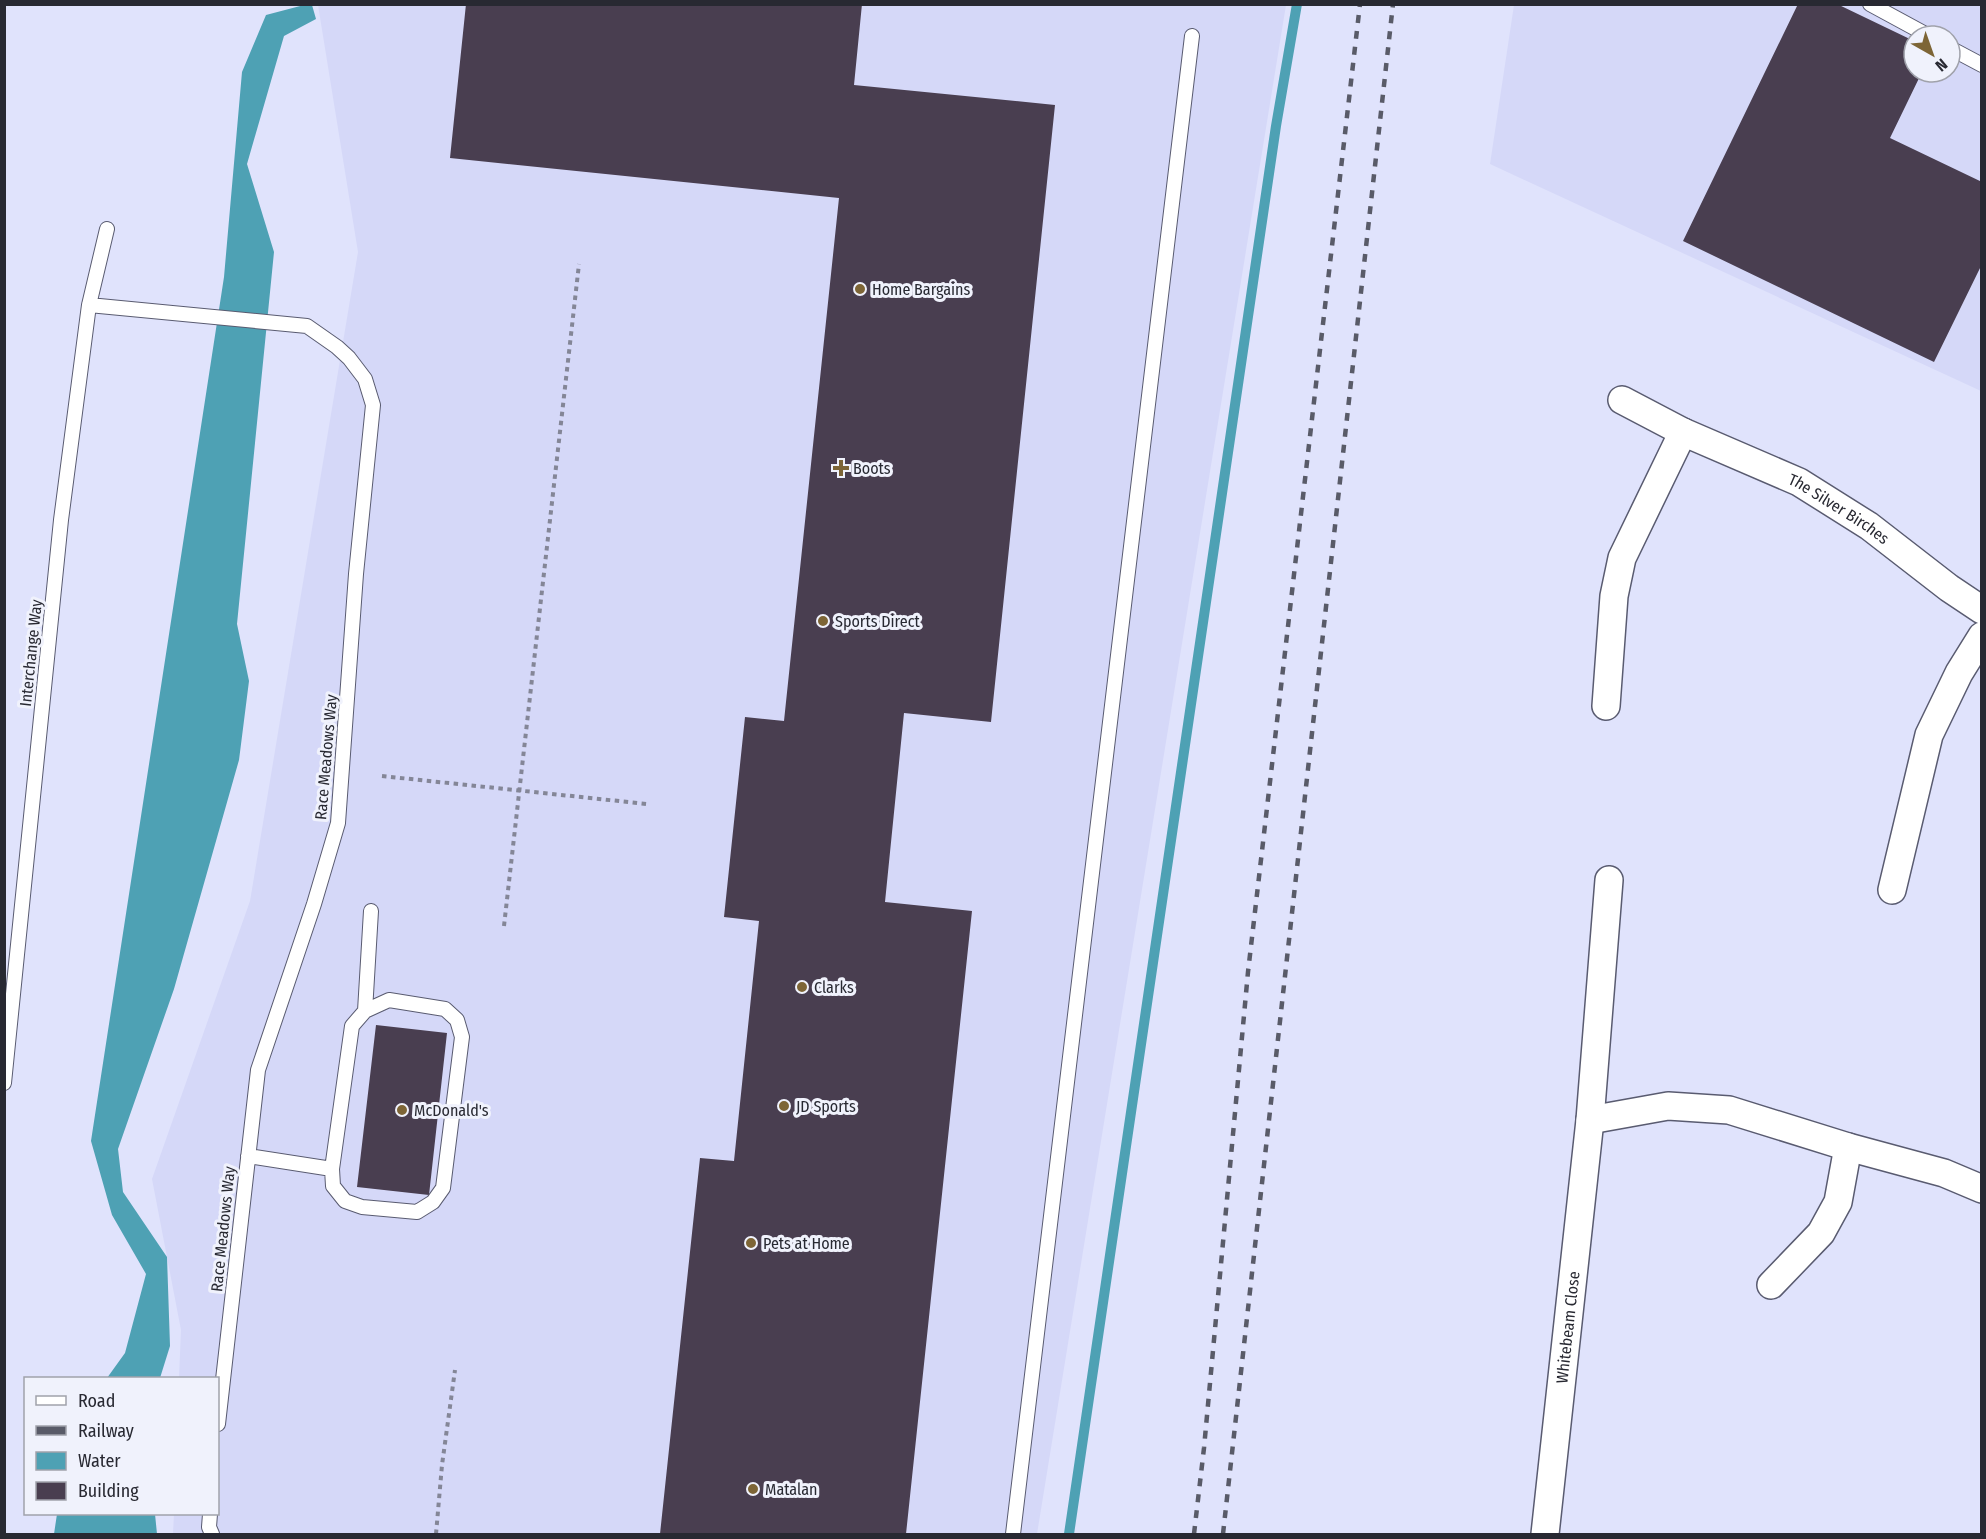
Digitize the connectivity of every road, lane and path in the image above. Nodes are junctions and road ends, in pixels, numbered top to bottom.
1 (1870, 4) edge
2 (1907, 24) edge
3 (1192, 36) dead end
4 (1962, 54) edge
5 (1982, 65) edge
6 (107, 229) dead end
7 (579, 264) dead end
8 (89, 305) junction
9 (1622, 400) dead end
10 (1683, 432) junction
11 (1982, 610) edge
12 (1982, 636) edge
13 (1606, 706) dead end
14 (382, 776) dead end
15 (519, 791) junction
16 (647, 804) dead end
17 (1609, 880) dead end
18 (1892, 890) dead end
19 (371, 911) dead end
20 (504, 926) dead end
21 (364, 1011) junction
22 (4, 1083) edge
23 (1590, 1120) junction
24 (1848, 1147) junction
25 (248, 1156) junction
26 (332, 1169) junction
27 (1982, 1189) edge
28 (1771, 1285) dead end
29 (455, 1370) dead end
30 (219, 1415) edge
31 (210, 1515) edge
32 (212, 1534) edge
33 (436, 1534) edge
34 (1013, 1534) edge
35 (1545, 1534) edge

1 - 2 lane
3 - 34 lane
4 - 5 lane
6 - 8 lane, Interchange Way
7 - 15 path
8 - 22 lane, Interchange Way
8 - 25 lane, Race Meadows Way
9 - 10 street, The Silver Birches
10 - 11 street, The Silver Birches
10 - 13 street
12 - 18 street
14 - 15 path
15 - 16 path
15 - 20 path
17 - 23 street, Whitebeam Close
19 - 21 lane
21 - 26 lane
21 - 26 lane
23 - 24 street
23 - 35 street, Whitebeam Close
24 - 27 street
24 - 28 street
25 - 26 lane
25 - 30 lane, Race Meadows Way
29 - 33 path
31 - 32 lane

